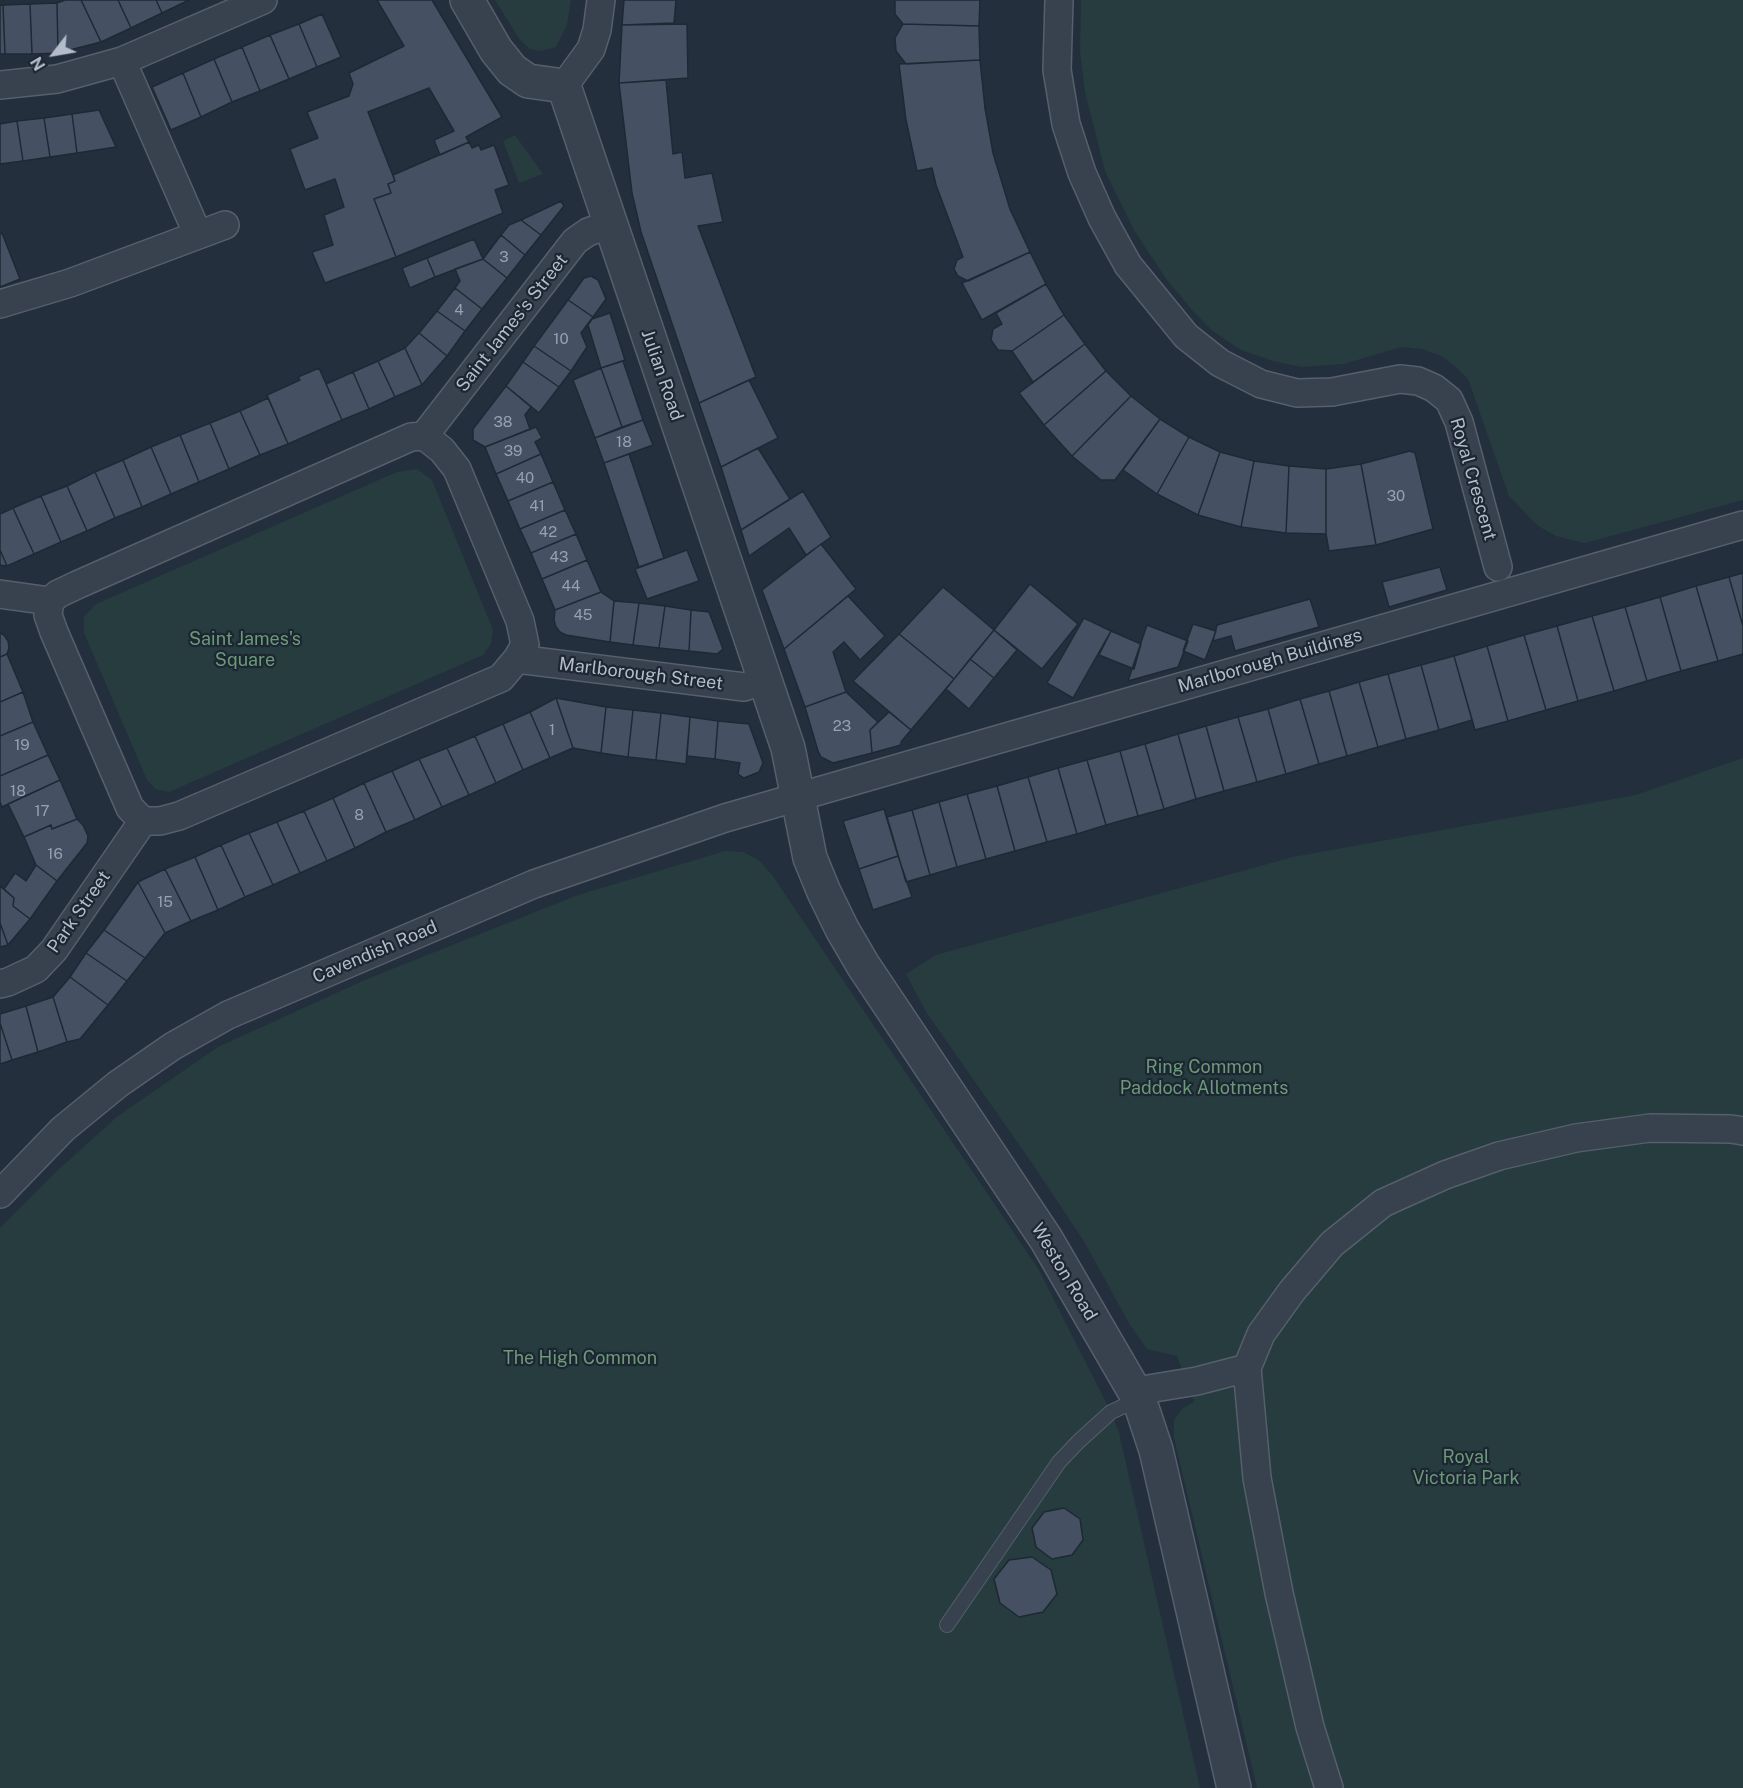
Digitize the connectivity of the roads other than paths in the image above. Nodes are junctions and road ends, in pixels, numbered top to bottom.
1 (263, 0) edge
2 (467, 0) edge
3 (601, 0) edge
4 (1059, 0) edge
5 (228, 7) edge
6 (122, 61) junction
7 (0, 85) edge
8 (564, 86) junction
9 (611, 224) junction
10 (225, 225) dead end
11 (198, 235) junction
12 (0, 304) edge
13 (424, 436) junction
14 (1743, 525) edge
15 (1498, 567) dead end
16 (0, 594) edge
17 (50, 601) junction
18 (517, 659) junction
19 (765, 680) junction
20 (797, 797) junction
21 (143, 820) junction
22 (0, 984) edge
23 (1743, 1131) edge
24 (0, 1194) edge
25 (1247, 1368) junction
26 (1138, 1395) junction
27 (947, 1625) dead end
28 (1233, 1788) edge
29 (1329, 1788) edge

1 - 5 street
2 - 8 street
3 - 8 street
4 - 15 street, Royal Crescent
5 - 6 street
6 - 7 street
6 - 11 street
8 - 9 street, Julian Road
9 - 13 street, Saint James's Street
9 - 19 street, Julian Road
10 - 11 street
11 - 12 street
13 - 17 street
13 - 18 street
14 - 20 street, Marlborough Buildings
16 - 17 street
17 - 21 street
18 - 19 street, Marlborough Street
18 - 21 street
19 - 20 street, Julian Road
20 - 24 street, Cavendish Road
20 - 26 street, Weston Road
21 - 22 street, Park Street
23 - 25 street
25 - 26 street
25 - 29 street
26 - 27 lane
26 - 28 street, Weston Road

